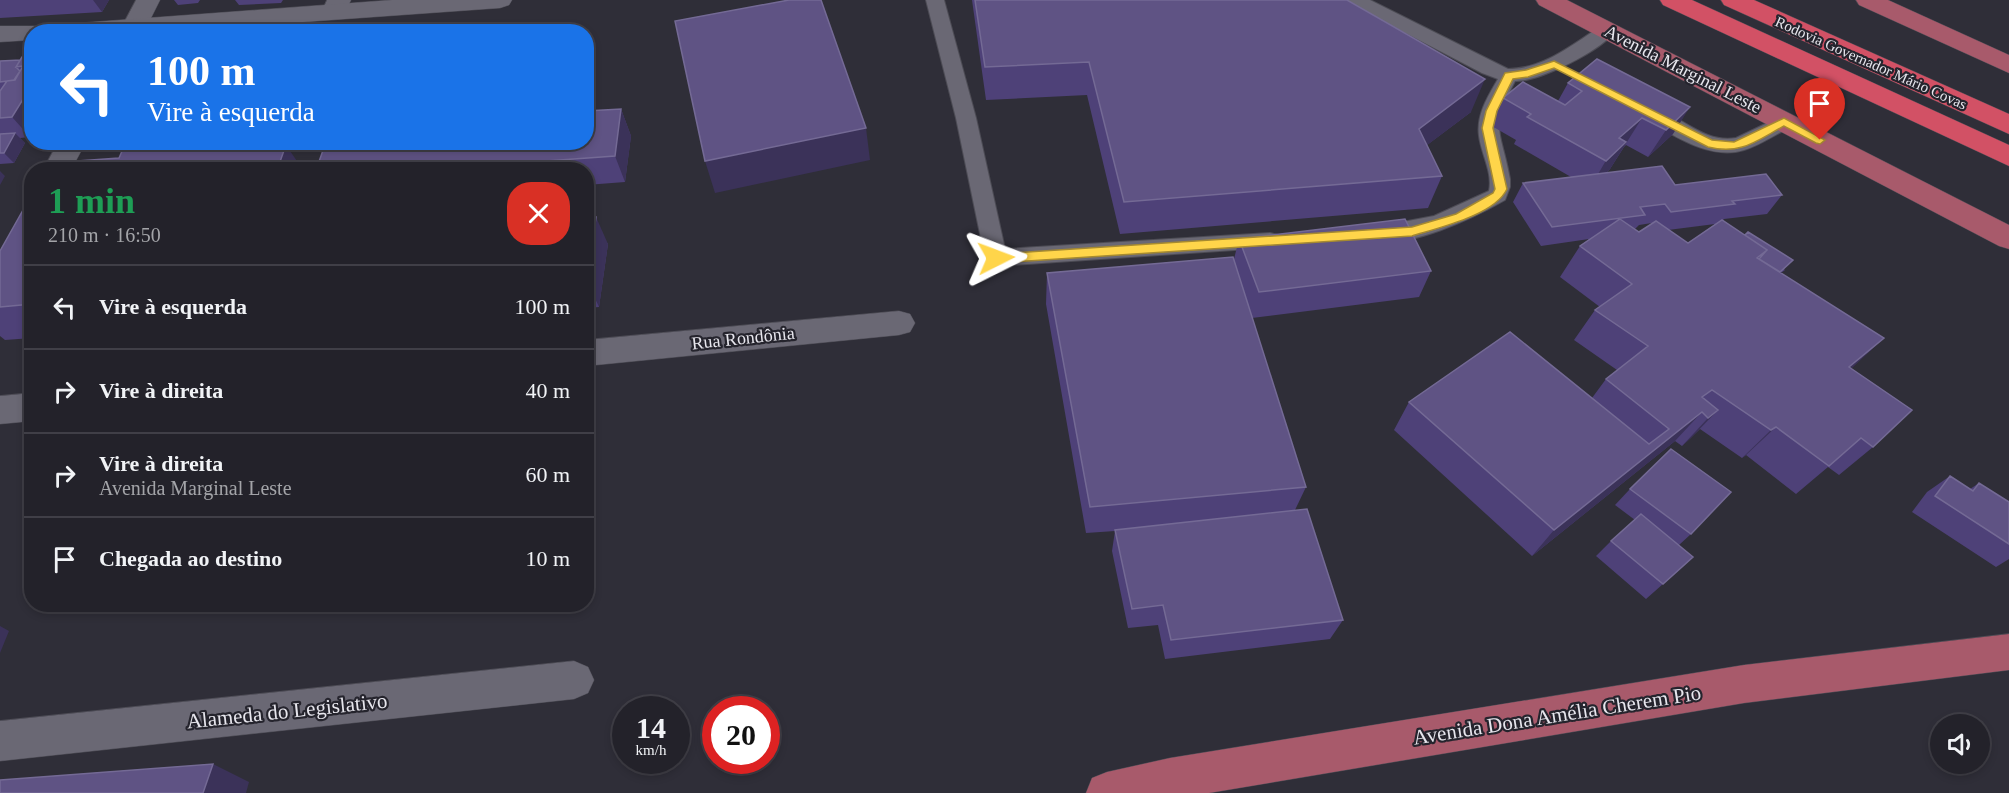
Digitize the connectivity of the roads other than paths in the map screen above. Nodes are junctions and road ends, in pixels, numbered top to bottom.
1 (148, 0) edge
2 (500, 0) edge
3 (935, 0) edge
4 (1356, 0) edge
5 (1548, 0) edge
6 (1672, 0) edge
7 (1733, 0) edge
8 (1868, 0) edge
9 (336, 6) edge
10 (135, 24) edge
11 (170, 24) edge
12 (1607, 30) junction
13 (24, 32) edge
14 (0, 34) edge
15 (1554, 64) junction
16 (2009, 65) edge
17 (1509, 75) junction
18 (1575, 75) edge
19 (1636, 106) edge
20 (1784, 122) junction
21 (2009, 125) edge
22 (2009, 156) edge
23 (1353, 235) edge
24 (2009, 238) edge
25 (1295, 239) edge
26 (899, 323) dead end
27 (594, 352) edge
28 (24, 408) edge
29 (0, 410) edge
30 (2009, 652) edge
31 (574, 680) dead end
32 (0, 741) edge
33 (1107, 793) edge

1 - 10 street
2 - 9 street
3 - 25 lane
4 - 17 lane
5 - 12 main road, Avenida Marginal Leste
6 - 22 highway, Rodovia Governador Mário Covas
7 - 21 highway, Rodovia Governador Mário Covas
8 - 16 main road
9 - 11 street
12 - 15 lane
12 - 20 main road, Avenida Marginal Leste
13 - 14 street
15 - 17 lane
15 - 18 lane
17 - 23 lane
19 - 20 lane
20 - 24 main road, Avenida Marginal Leste
26 - 27 street, Rua Rondônia
28 - 29 street
30 - 33 main road, Avenida Dona Amélia Cherem Pio
31 - 32 street, Alameda do Legislativo

